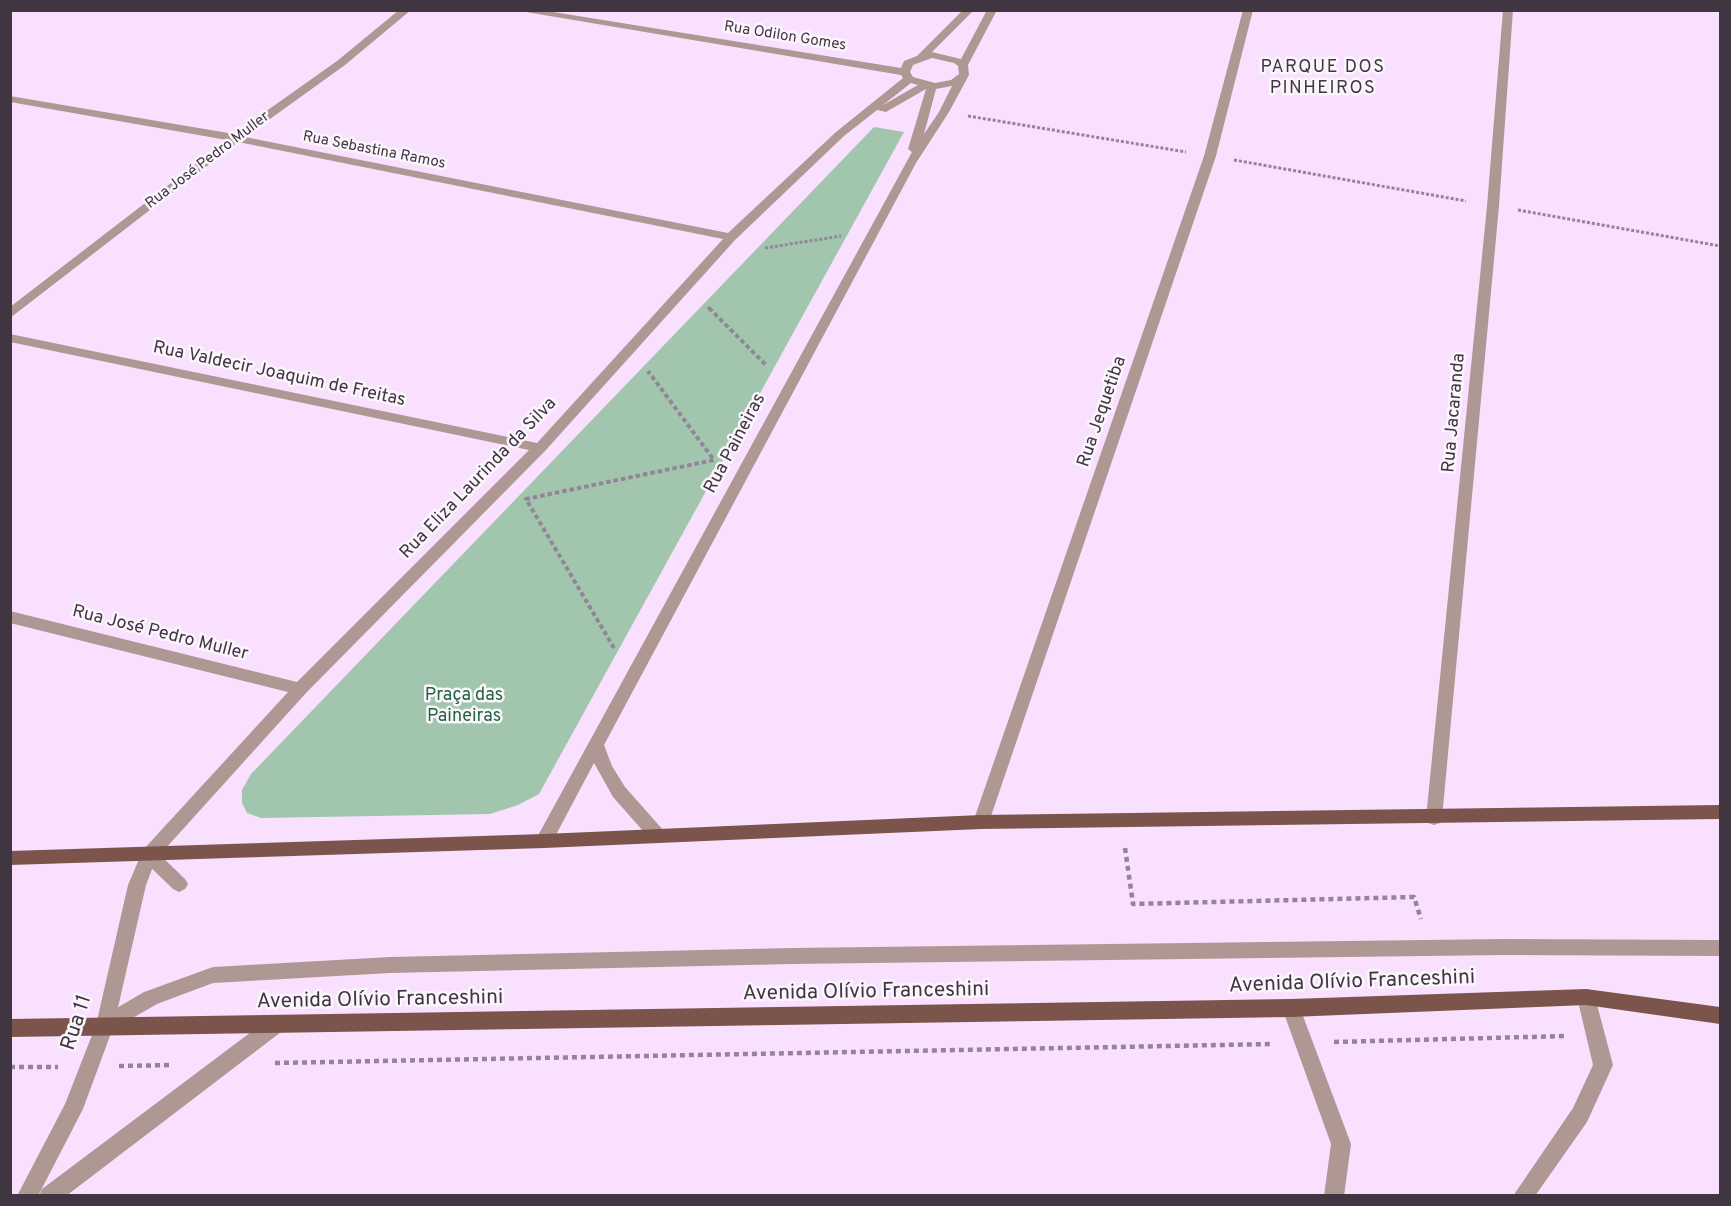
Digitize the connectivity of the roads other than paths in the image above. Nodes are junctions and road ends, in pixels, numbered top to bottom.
1 (406, 10) edge
2 (519, 10) edge
3 (590, 10) edge
4 (969, 10) edge
5 (992, 10) edge
6 (1248, 10) edge
7 (1508, 10) edge
8 (568, 18) junction
9 (922, 57) junction
10 (963, 65) junction
11 (907, 75) junction
12 (961, 79) junction
13 (928, 86) junction
14 (10, 99) edge
15 (840, 134) junction
16 (236, 138) junction
17 (910, 163) junction
18 (731, 237) junction
19 (10, 314) edge
20 (10, 338) edge
21 (540, 448) junction
22 (10, 617) edge
23 (300, 689) junction
24 (596, 744) junction
25 (1720, 812) edge
26 (1434, 818) junction
27 (981, 822) junction
28 (658, 836) junction
29 (544, 842) junction
30 (149, 855) junction
31 (10, 858) edge
32 (178, 884) dead end
33 (1720, 948) edge
34 (1586, 997) junction
35 (1291, 1008) junction
36 (1720, 1016) edge
37 (105, 1025) junction
38 (274, 1026) junction
39 (10, 1028) edge
40 (27, 1196) edge
41 (49, 1196) edge
42 (1334, 1196) edge
43 (1523, 1196) edge

1 - 16 street, Rua José Pedro Muller
2 - 8 street, Rua Odilon Gomes
3 - 8 street
4 - 9 street
5 - 10 street
6 - 27 street, Rua Jequetiba
7 - 26 street, Rua Jacaranda
8 - 11 street, Rua Odilon Gomes
9 - 10 street
9 - 11 street, Rua Eliza Laurinda da Silva
10 - 12 street, Rua Paineiras
11 - 13 street, Rua Odilon Gomes
11 - 15 street, Rua Eliza Laurinda da Silva
12 - 13 street, Rua Eliza Laurinda da Silva
12 - 17 street, Rua Paineiras
13 - 15 street, Rua Eliza Laurinda da Silva
13 - 17 street, Rua Paineiras
14 - 16 street, Rua Sebastina Ramos
15 - 18 street, Rua Eliza Laurinda da Silva
16 - 18 street, Rua Sebastina Ramos
16 - 19 street, Rua José Pedro Muller
17 - 24 street, Rua Paineiras
18 - 21 street, Rua Eliza Laurinda da Silva
20 - 21 street, Rua Valdecir Joaquim de Freitas
21 - 23 street, Rua Eliza Laurinda da Silva
22 - 23 street, Rua José Pedro Muller
23 - 30 street, Rua Eliza Laurinda da Silva
24 - 28 street
24 - 29 street, Rua Paineiras
25 - 26 main road
26 - 27 main road
27 - 28 main road
28 - 29 main road
29 - 30 main road
30 - 31 main road
30 - 32 street
30 - 37 street, Rua 11
33 - 37 street
34 - 35 main road, Avenida Olívio Franceshini
34 - 36 main road, Avenida Olívio Franceshini
34 - 43 street
35 - 38 main road, Avenida Olívio Franceshini
35 - 42 street
37 - 38 main road, Avenida Olívio Franceshini
37 - 39 main road, Avenida Olívio Franceshini
37 - 40 street, Rua 11
38 - 41 street

